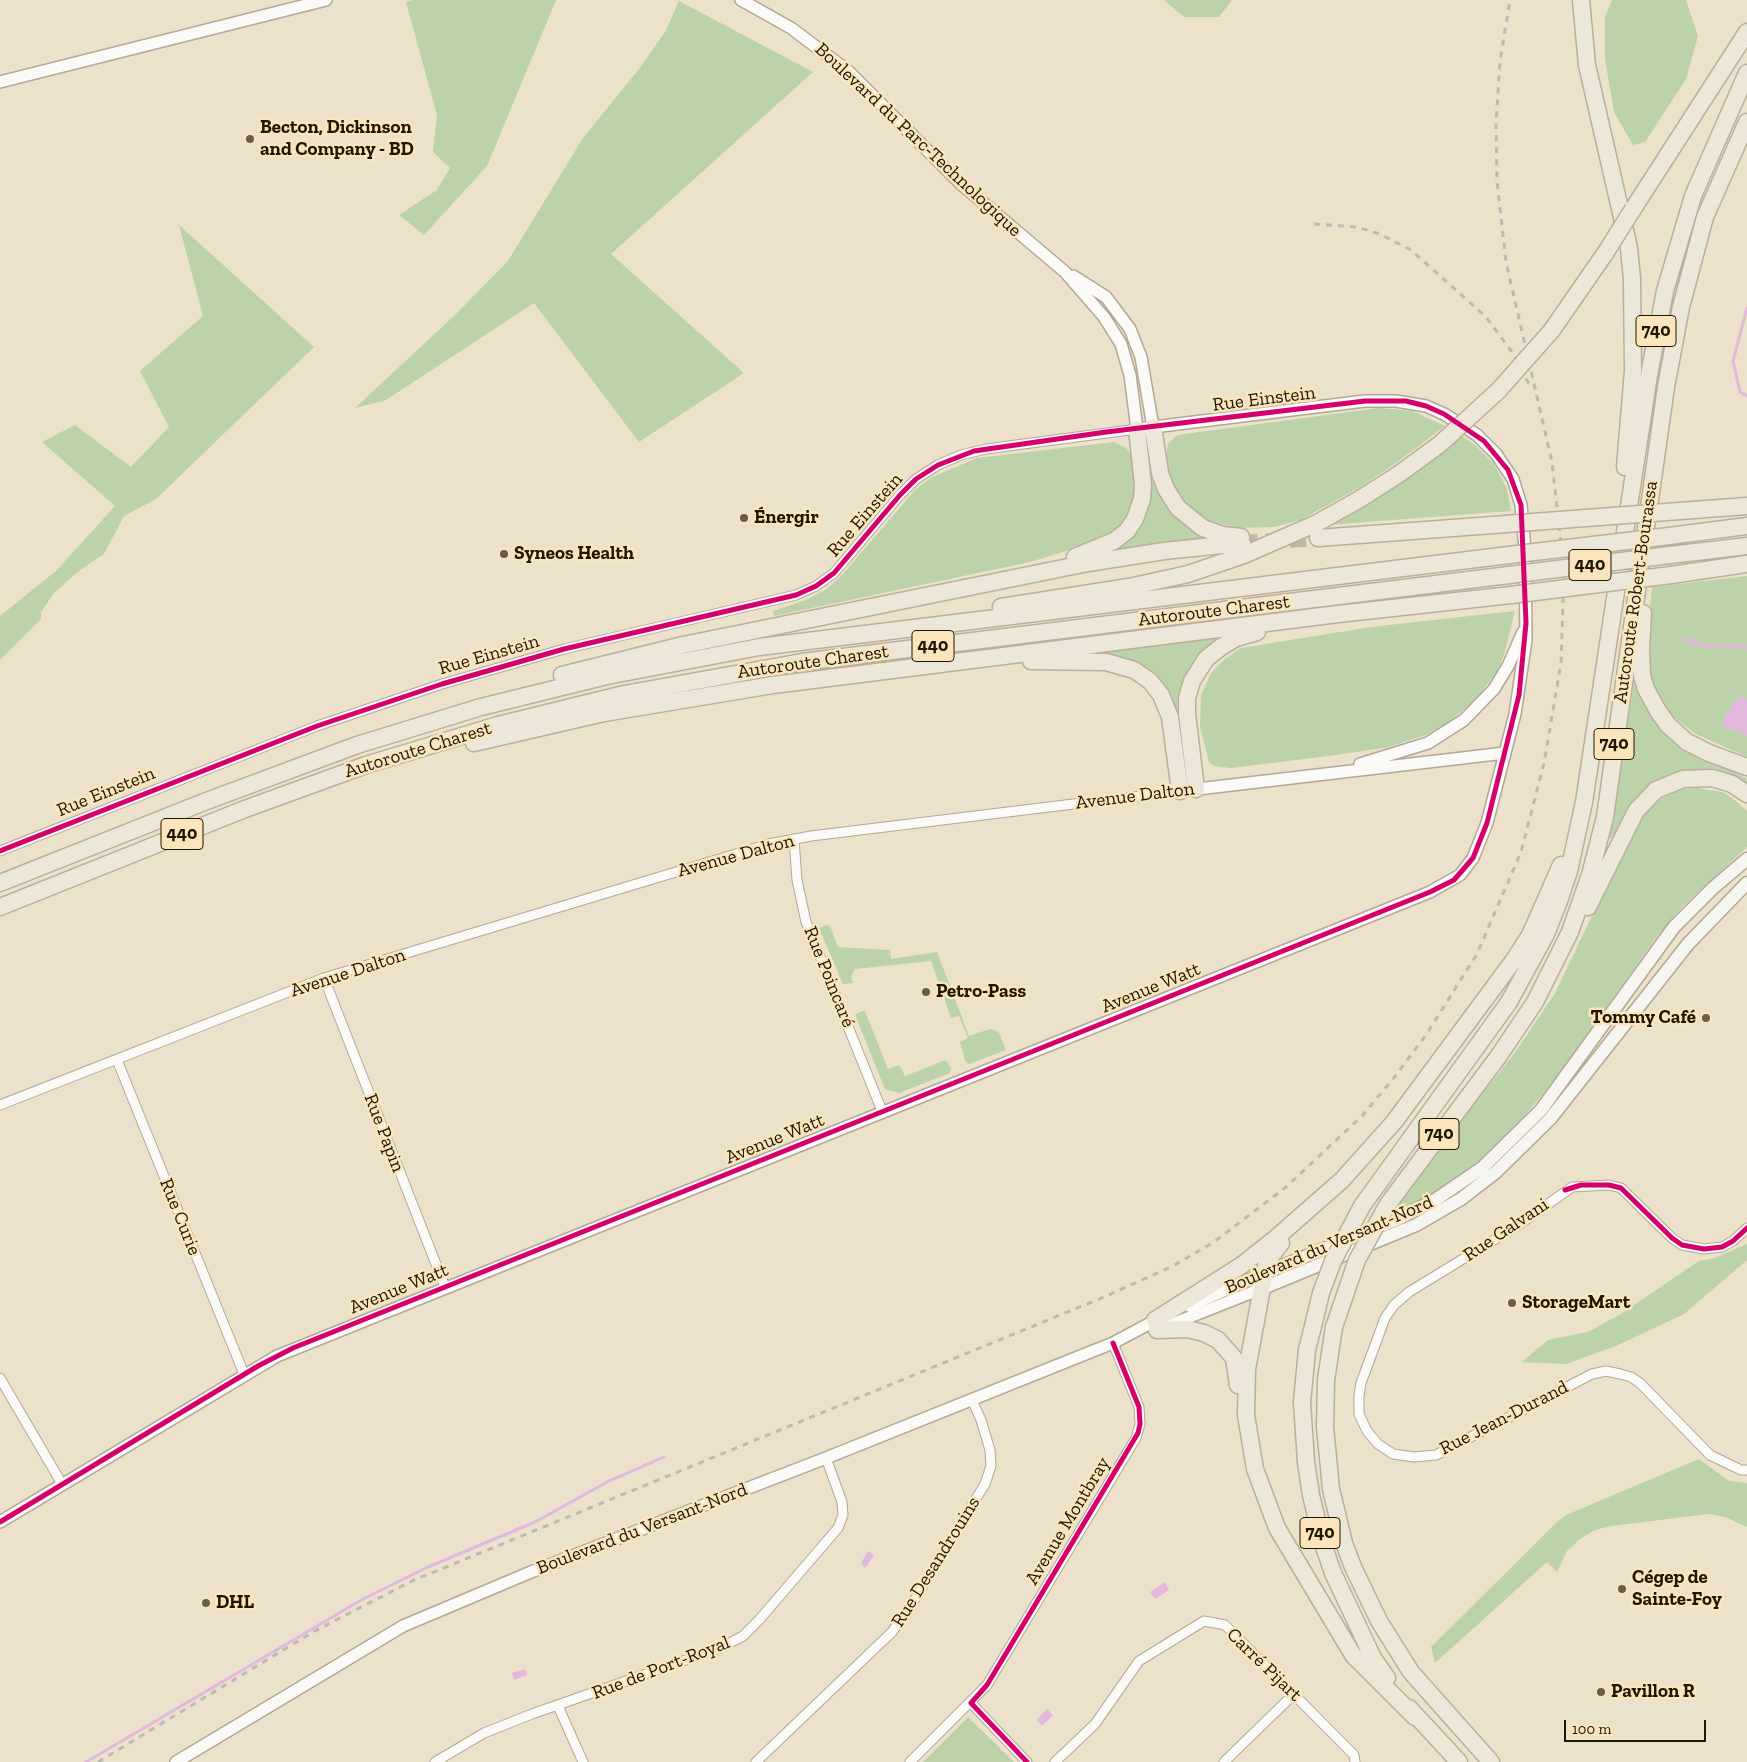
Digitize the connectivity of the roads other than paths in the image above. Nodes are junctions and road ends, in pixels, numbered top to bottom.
1 (326, 0) edge
2 (741, 0) edge
3 (1581, 0) edge
4 (1747, 32) edge
5 (1747, 74) edge
6 (0, 82) edge
7 (1747, 122) edge
8 (1747, 143) edge
9 (1722, 182) junction
10 (1145, 428) junction
11 (1651, 489) junction
12 (1745, 506) edge
13 (1747, 526) edge
14 (1318, 538) tunnel mouth
15 (1747, 546) edge
16 (1747, 564) edge
17 (1747, 569) edge
18 (1671, 575) junction
19 (972, 587) junction
20 (1614, 602) junction
21 (1382, 611) junction
22 (1526, 623) junction
23 (759, 647) junction
24 (889, 670) junction
25 (454, 714) junction
26 (1505, 753) junction
27 (1709, 753) junction
28 (366, 764) junction
29 (1747, 767) edge
30 (1326, 774) junction
31 (1747, 774) edge
32 (1188, 790) junction
33 (1747, 794) edge
34 (1584, 802) junction
35 (794, 839) junction
36 (0, 851) edge
37 (1747, 859) edge
38 (0, 883) edge
39 (1747, 883) edge
40 (1747, 888) edge
41 (1729, 900) junction
42 (0, 907) edge
43 (324, 978) junction
44 (1542, 990) junction
45 (117, 1060) junction
46 (0, 1105) edge
47 (882, 1111) junction
48 (1323, 1198) junction
49 (1747, 1228) edge
50 (1264, 1281) junction
51 (445, 1287) junction
52 (1394, 1305) joint
53 (1156, 1325) junction
54 (1113, 1343) junction
55 (244, 1374) junction
56 (0, 1378) edge
57 (972, 1400) junction
58 (826, 1458) junction
59 (1255, 1469) junction
60 (1747, 1470) edge
61 (62, 1484) junction
62 (0, 1522) edge
63 (1294, 1694) junction
64 (971, 1703) junction
65 (558, 1706) junction
66 (1450, 1716) junction
67 (1416, 1717) junction
68 (176, 1762) edge
69 (435, 1762) edge
70 (584, 1762) edge
71 (756, 1762) edge
72 (910, 1762) edge
73 (1027, 1762) edge
74 (1055, 1762) edge
75 (1224, 1762) edge
76 (1355, 1762) edge
77 (1459, 1762) edge
78 (1491, 1762) edge
79 (1502, 1762) edge

1 - 6 street
2 - 10 street, Boulevard du Parc-Technologique
3 - 20 highway
4 - 23 highway, bridge
5 - 20 highway, Autoroute Robert-Bourassa / 740
7 - 9 highway, Autoroute Robert-Bourassa / 740
8 - 9 highway
9 - 11 highway, Autoroute Robert-Bourassa / 740
10 - 19 highway
10 - 19 highway
10 - 22 street, Rue Einstein
10 - 36 street, Rue Einstein
11 - 27 highway
11 - 44 highway, Autoroute Robert-Bourassa / 740
12 - 14 highway, bridge
13 - 23 highway, Autoroute Charest / 440, bridge
15 - 28 highway, Autoroute Charest / 440, bridge
16 - 18 highway
17 - 18 highway
18 - 21 highway, bridge
19 - 25 highway
20 - 34 highway, Autoroute Robert-Bourassa / 740
21 - 24 highway
21 - 32 highway
22 - 26 street, Rue Einstein
22 - 30 street
23 - 25 highway, Autoroute Charest / 440
24 - 28 highway
24 - 32 highway
25 - 38 highway, Autoroute Charest / 440
26 - 30 street, Avenue Dalton
26 - 47 street, Avenue Watt
27 - 29 highway
27 - 31 highway
28 - 42 highway, Autoroute Charest / 440
30 - 32 street, Avenue Dalton
32 - 35 street, Avenue Dalton
33 - 44 highway
34 - 48 highway
34 - 67 highway, Autoroute Robert-Bourassa / 740, bridge
35 - 43 street, Avenue Dalton
35 - 47 street, Rue Poincaré
37 - 50 main road, Boulevard du Versant-Nord
39 - 41 main road, Boulevard du Versant-Nord
40 - 41 main road
41 - 50 main road, Boulevard du Versant-Nord
43 - 45 street, Avenue Dalton
43 - 51 street, Rue Papin
44 - 66 highway, Autoroute Robert-Bourassa / 740, bridge
45 - 46 street, Avenue Dalton
45 - 55 street, Rue Curie
47 - 51 street, Avenue Watt
48 - 50 highway
48 - 53 highway
49 - 52 street, Rue Galvani
50 - 53 street, Boulevard du Versant-Nord
50 - 59 highway
51 - 55 street, Avenue Watt
52 - 60 street, Rue Jean-Durand
53 - 54 street, Boulevard du Versant-Nord
53 - 59 highway
54 - 57 street, Boulevard du Versant-Nord
54 - 64 street, Avenue Montbray
55 - 61 street, Avenue Watt
56 - 61 street
57 - 58 street, Boulevard du Versant-Nord
57 - 71 street, Rue Desandrouins
58 - 65 street, Rue de Port-Royal
58 - 68 street, Boulevard du Versant-Nord
59 - 67 highway
61 - 62 street, Avenue Watt
63 - 74 street, Carré Pijart
63 - 75 street
63 - 76 street, Carré Pijart
64 - 72 street, Avenue Montbray
64 - 73 street
65 - 69 street, Rue de Port-Royal
65 - 70 street
66 - 78 highway, Autoroute Robert-Bourassa / 740
66 - 79 highway
67 - 77 highway, Autoroute Robert-Bourassa / 740

